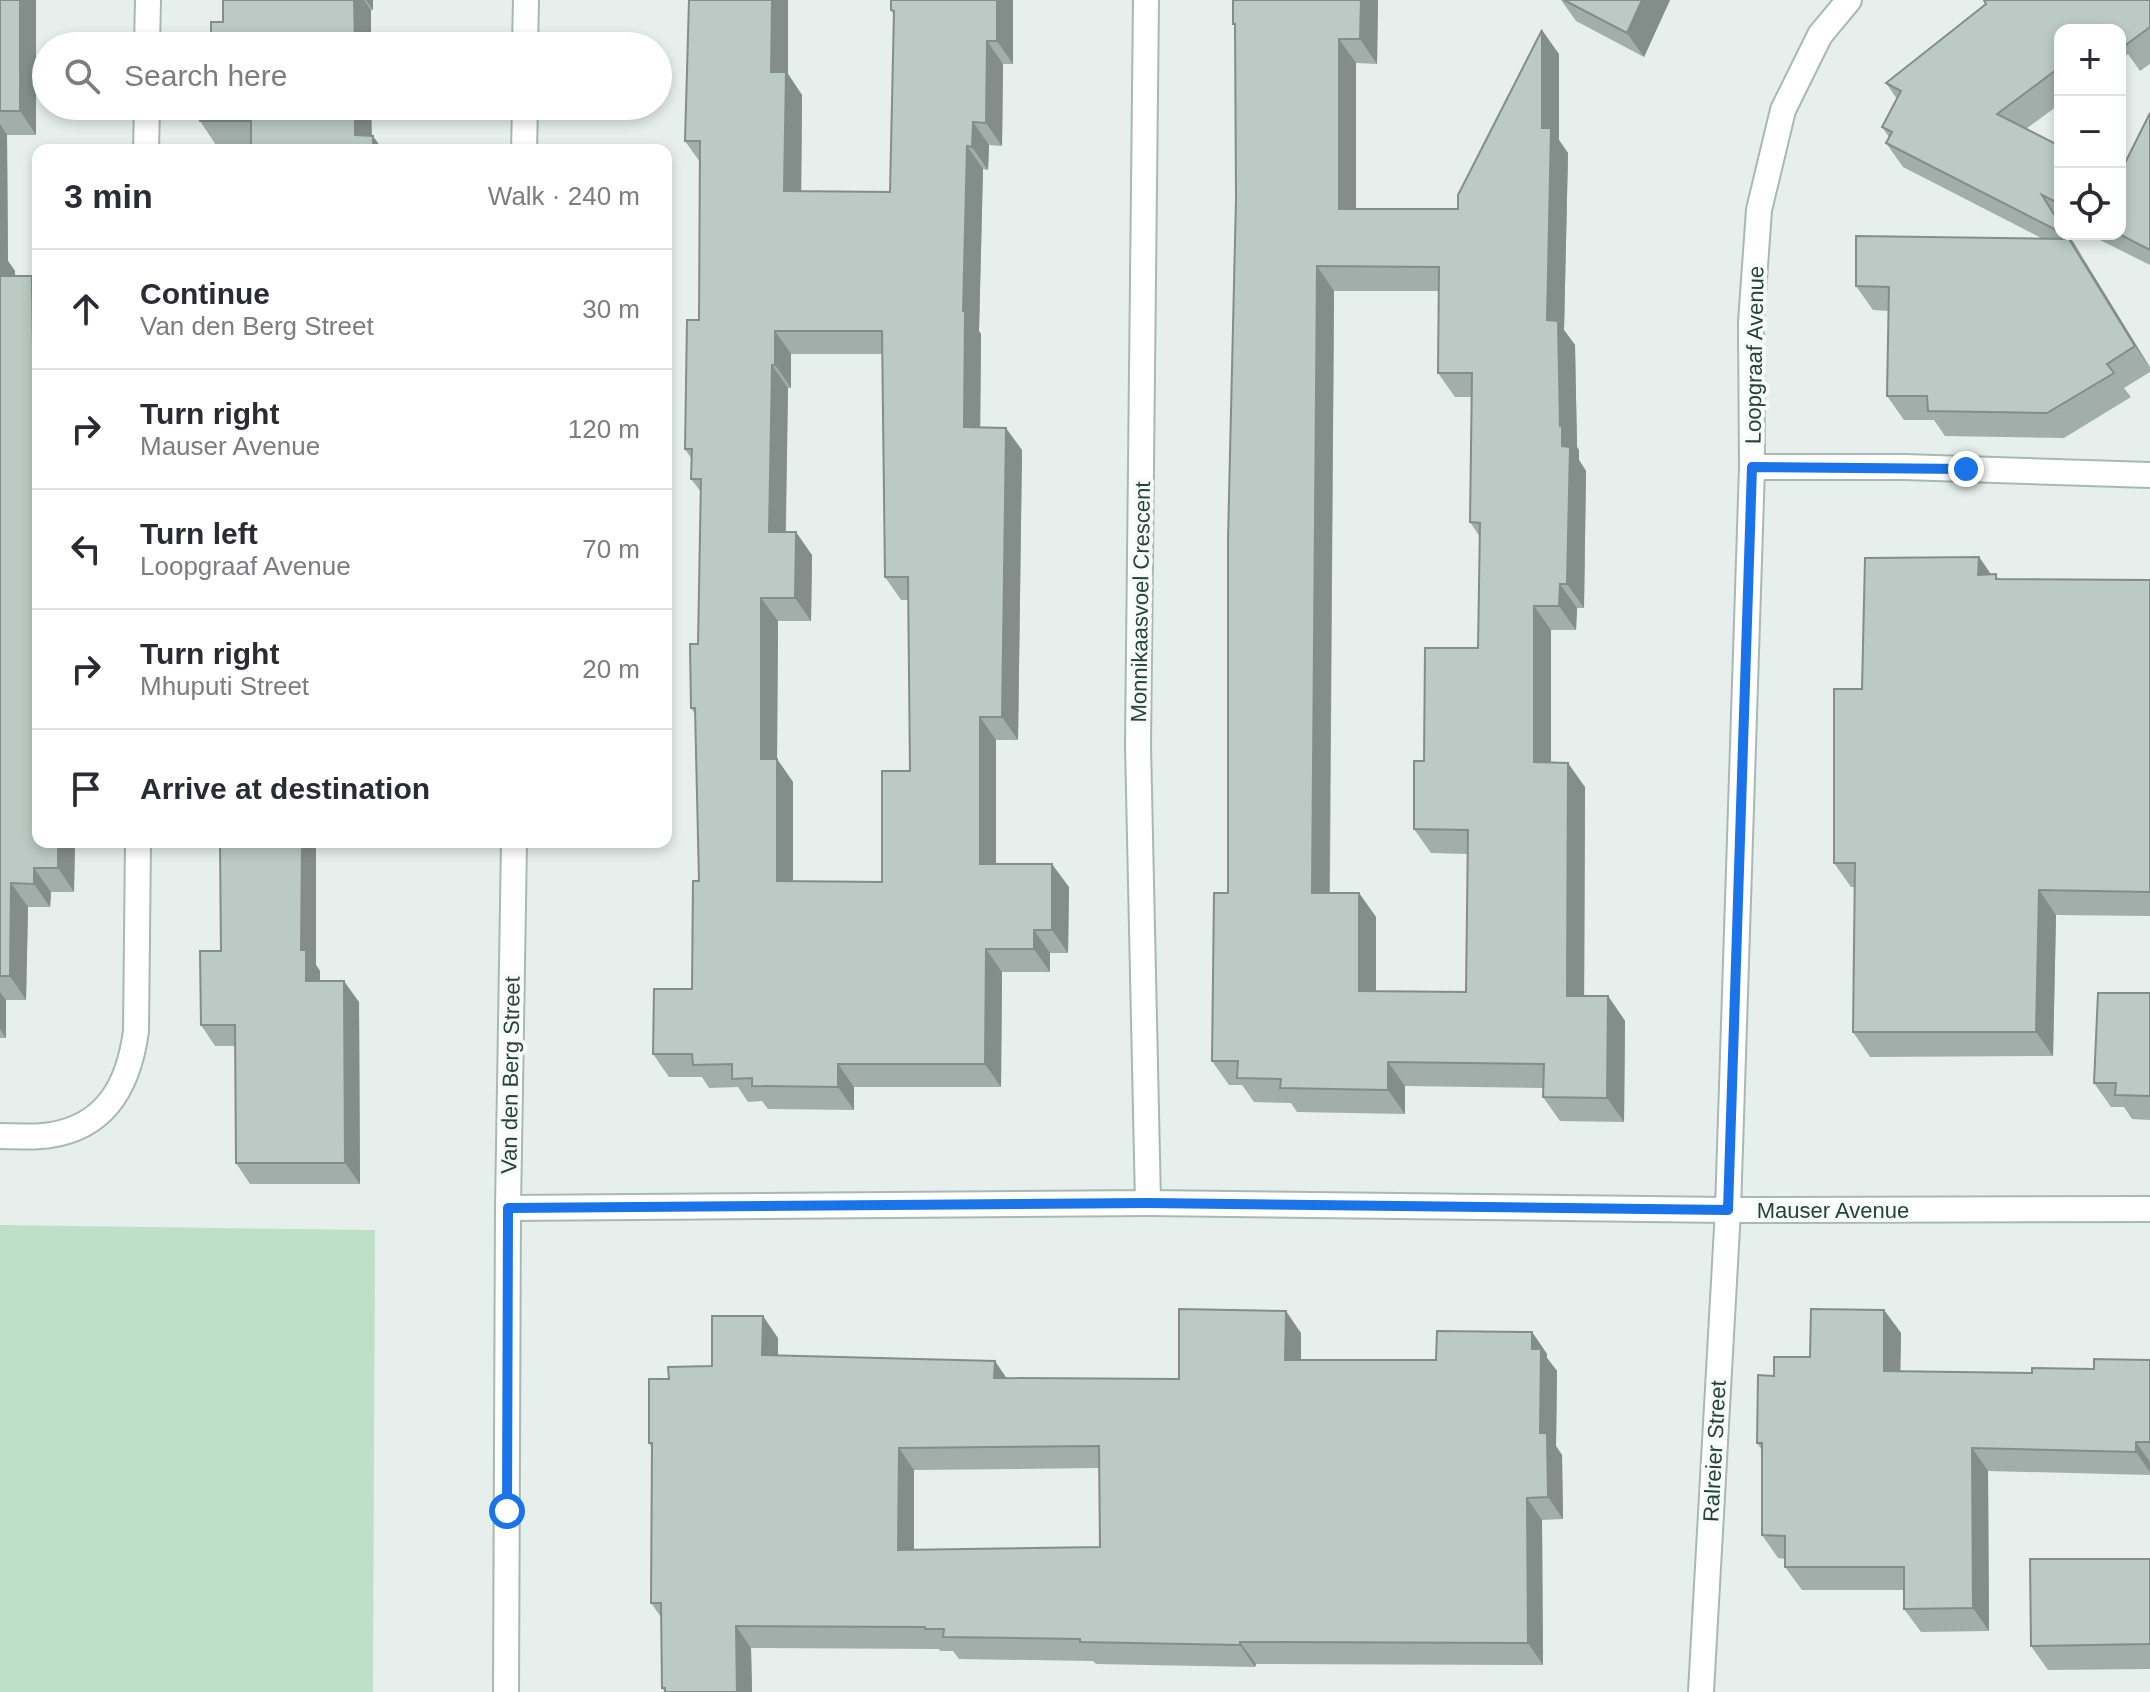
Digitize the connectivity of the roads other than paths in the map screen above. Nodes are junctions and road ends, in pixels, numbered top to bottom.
1 (148, 0) edge
2 (526, 0) edge
3 (1146, 0) edge
4 (1849, 0) edge
5 (147, 32) edge
6 (525, 32) edge
7 (147, 120) edge
8 (525, 120) edge
9 (146, 144) edge
10 (524, 144) edge
11 (1752, 467) junction
12 (2150, 475) edge
13 (138, 848) edge
14 (514, 848) edge
15 (0, 1136) edge
16 (1148, 1203) junction
17 (508, 1208) junction
18 (2150, 1209) edge
19 (1728, 1210) junction
20 (506, 1692) edge
21 (1701, 1692) edge

1 - 5 street
2 - 6 street
3 - 16 street, Monnikaasvoel Crescent
4 - 11 street, Loopgraaf Avenue
7 - 9 street
8 - 10 street
11 - 12 street
11 - 19 street, Loopgraaf Avenue
13 - 15 street
14 - 17 street, Van den Berg Street
16 - 17 street, Mauser Avenue
16 - 19 street, Mauser Avenue
17 - 20 street, Van den Berg Street
18 - 19 street, Mauser Avenue
19 - 21 street, Ralreier Street

